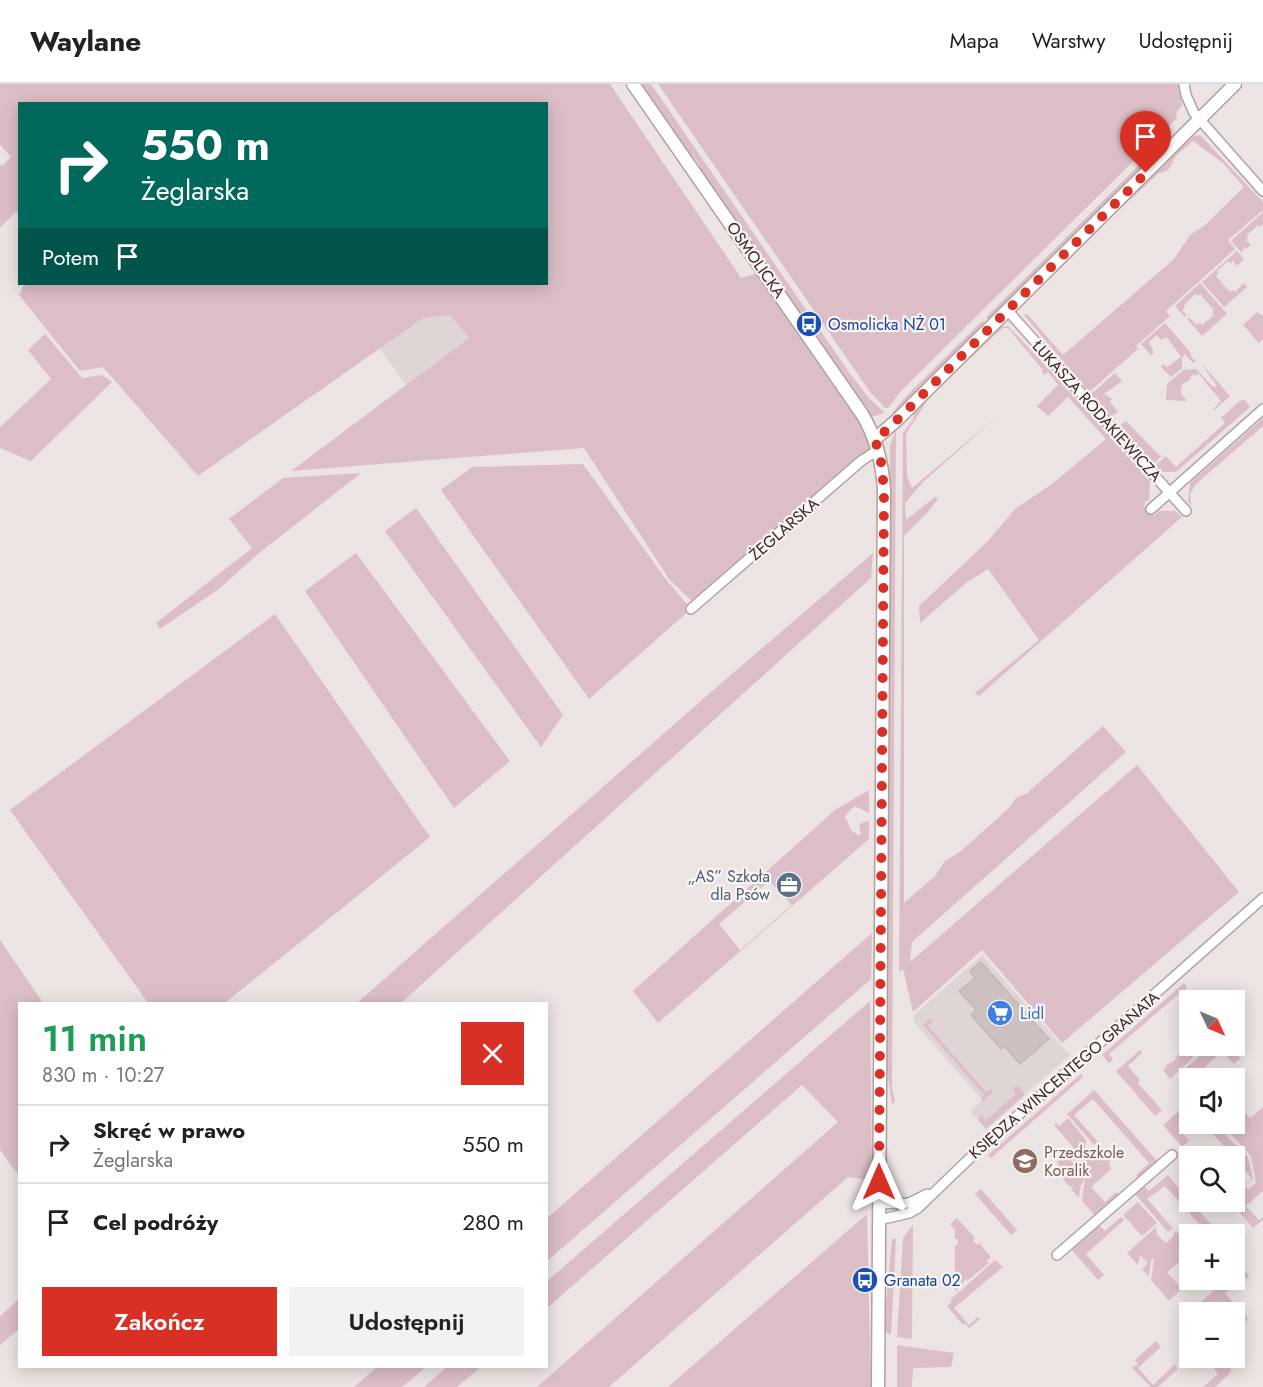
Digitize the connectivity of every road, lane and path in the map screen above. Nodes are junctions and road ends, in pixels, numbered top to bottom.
1 (633, 84) edge
2 (1184, 84) edge
3 (1235, 84) edge
4 (1200, 120) junction
5 (1263, 191) edge
6 (1008, 310) junction
7 (1263, 409) edge
8 (877, 444) junction
9 (1169, 492) junction
10 (1150, 509) dead end
11 (1186, 511) dead end
12 (691, 609) dead end
13 (1263, 898) edge
14 (1172, 1155) dead end
15 (935, 1190) junction
16 (879, 1204) junction
17 (879, 1220) junction
18 (1057, 1255) dead end
19 (878, 1387) edge

1 - 8 street, OSMOLICKA
2 - 4 street
3 - 4 street, ŻEGLARSKA
4 - 5 street
4 - 6 street, ŻEGLARSKA
6 - 8 street, ŻEGLARSKA
6 - 9 street, ŁUKASZA RODAKIEWICZA
7 - 9 street
8 - 12 street, ŻEGLARSKA
8 - 16 street
9 - 10 street
9 - 11 street, ŁUKASZA RODAKIEWICZA
13 - 15 street, KSIĘDZA WINCENTEGO GRANATA
14 - 18 street
15 - 16 street, KSIĘDZA WINCENTEGO GRANATA
15 - 17 street, KSIĘDZA WINCENTEGO GRANATA
16 - 17 street
17 - 19 street

